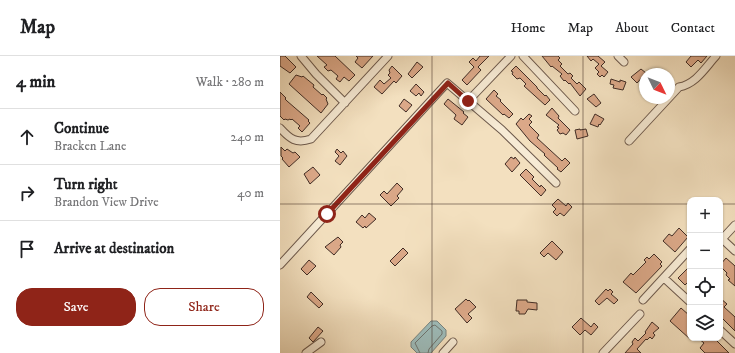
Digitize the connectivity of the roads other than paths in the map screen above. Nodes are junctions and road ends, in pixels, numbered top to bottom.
1 (301, 56) edge
2 (388, 56) edge
3 (511, 56) edge
4 (523, 56) edge
5 (716, 56) edge
6 (468, 101) junction
7 (345, 103) junction
8 (576, 111) dead end
9 (280, 128) edge
10 (629, 141) dead end
11 (556, 183) dead end
12 (735, 225) edge
13 (723, 236) edge
14 (723, 240) edge
15 (735, 251) edge
16 (687, 252) edge
17 (280, 266) edge
18 (664, 278) junction
19 (687, 299) edge
20 (643, 300) dead end
21 (640, 314) dead end
22 (723, 333) edge
23 (321, 342) dead end
24 (453, 342) dead end
25 (735, 344) edge
26 (306, 353) edge
27 (443, 353) edge
28 (603, 353) edge

1 - 7 street
2 - 7 street
3 - 6 street
4 - 8 street
5 - 10 street
6 - 11 street
6 - 17 street
7 - 9 street
12 - 13 street
14 - 15 street
16 - 18 street
18 - 19 street
18 - 20 street
21 - 28 street
22 - 25 street
23 - 26 street
24 - 27 street

